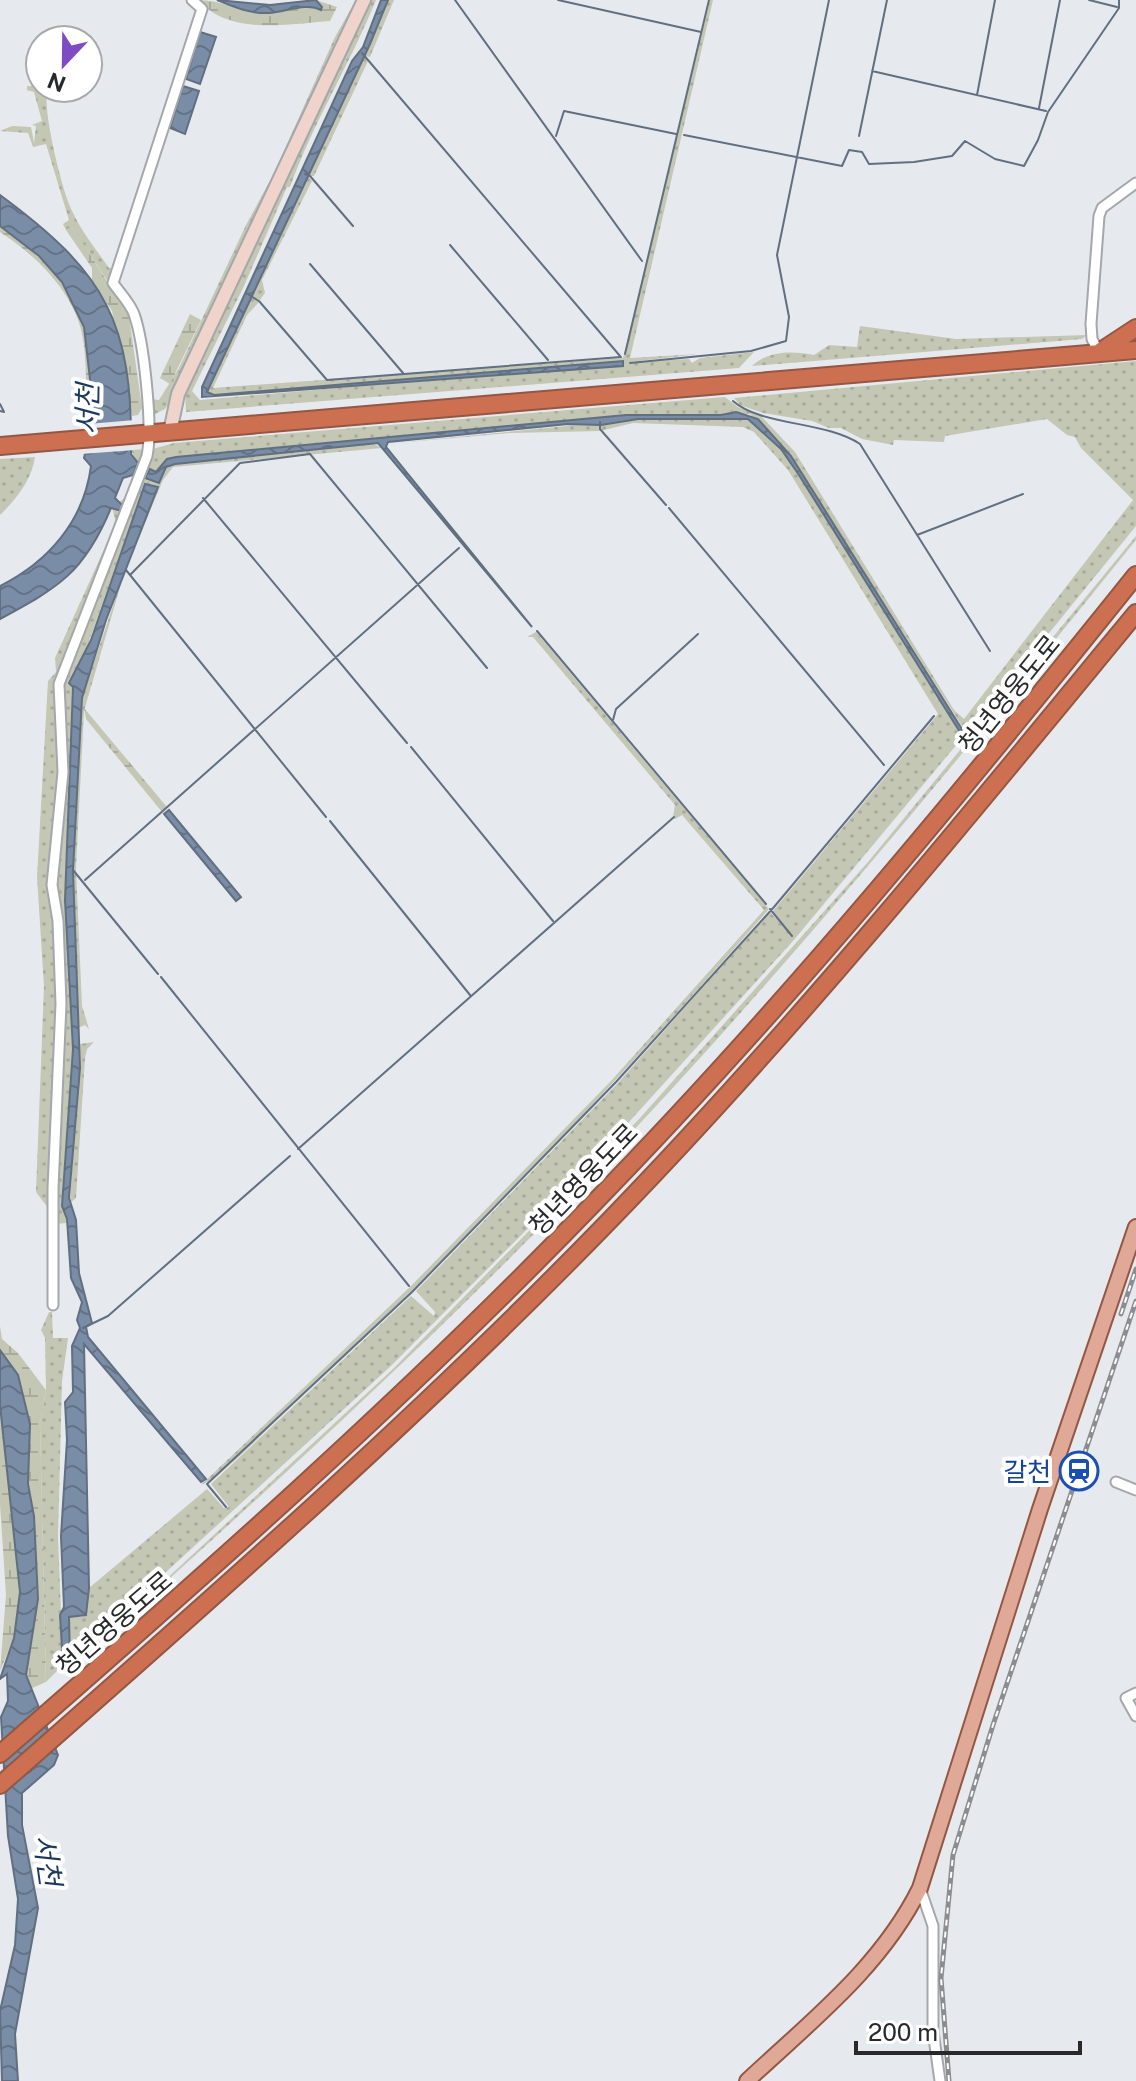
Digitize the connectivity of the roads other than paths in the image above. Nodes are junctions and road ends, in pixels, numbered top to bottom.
1 (192, 0) edge
2 (364, 0) edge
3 (1136, 183) edge
4 (1136, 328) edge
5 (1136, 350) edge
6 (1099, 353) junction
7 (170, 432) junction
8 (147, 434) junction
9 (0, 446) edge
10 (1136, 575) edge
11 (1136, 613) edge
12 (1136, 1227) edge
13 (53, 1305) dead end
14 (1116, 1482) dead end
15 (1136, 1490) edge
16 (1136, 1693) edge
17 (1136, 1716) edge
18 (0, 1754) edge
19 (0, 1785) edge
20 (915, 1899) junction
21 (747, 2081) edge
22 (940, 2081) edge

1 - 8 street
2 - 7 street
3 - 6 street
4 - 6 highway
5 - 6 highway
6 - 7 highway
7 - 8 highway
8 - 9 highway
8 - 13 street
10 - 18 highway, 청년영웅도로
11 - 19 highway, 청년영웅도로
12 - 20 main road
14 - 15 street
16 - 17 street
20 - 21 main road
20 - 22 street

